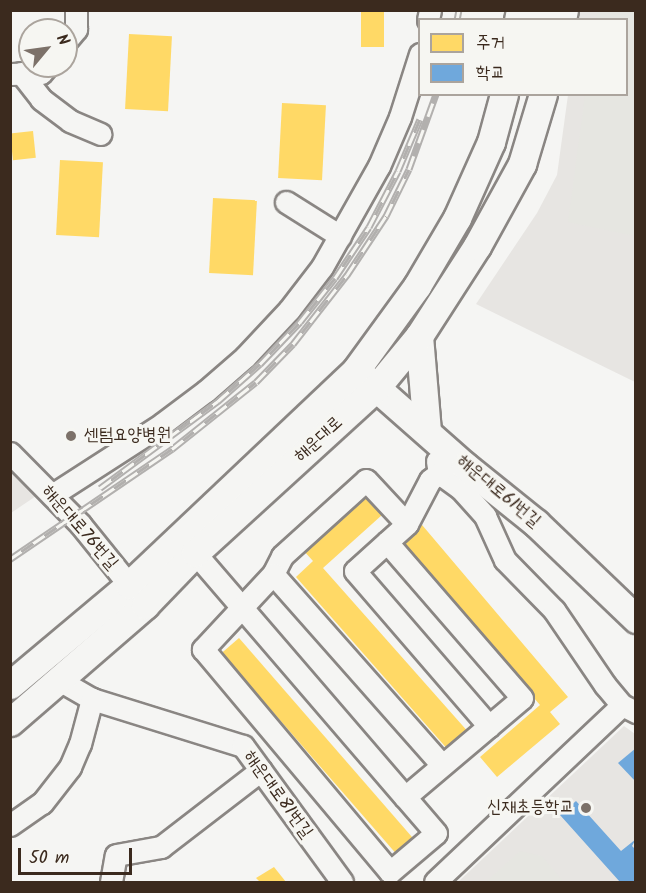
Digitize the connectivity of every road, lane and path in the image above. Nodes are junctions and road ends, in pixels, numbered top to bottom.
1 (418, 60) edge
2 (32, 78) edge
3 (503, 96) edge
4 (538, 100) edge
5 (100, 134) dead end
6 (286, 202) dead end
7 (340, 236) junction
8 (419, 336) junction
9 (356, 370) junction
10 (376, 388) junction
11 (430, 434) junction
12 (10, 453) edge
13 (439, 473) junction
14 (52, 495) junction
15 (502, 512) junction
16 (407, 524) junction
17 (387, 542) junction
18 (195, 553) junction
19 (273, 574) junction
20 (137, 595) junction
21 (241, 609) junction
22 (636, 619) edge
23 (59, 680) junction
24 (10, 685) edge
25 (92, 699) junction
26 (629, 708) edge
27 (12, 716) edge
28 (489, 726) junction
29 (442, 765) junction
30 (261, 770) junction
31 (405, 797) junction
32 (10, 825) edge
33 (111, 882) edge
34 (342, 882) edge
35 (435, 882) edge

1 - 7 street
2 - 5 street
3 - 9 main road, 해운대로
4 - 8 main road, 해운대로
6 - 7 street
7 - 14 street
8 - 10 main road, 해운대로
8 - 11 main road
9 - 10 main road, 해운대로61번길
9 - 20 main road, 해운대로
10 - 11 main road, 해운대로61번길
10 - 18 main road, 해운대로
11 - 13 street
11 - 15 main road, 해운대로61번길
12 - 14 street, 해운대로76번길
13 - 15 street
13 - 16 street
14 - 20 street, 해운대로76번길
15 - 22 main road, 해운대로61번길
15 - 26 street
16 - 17 street
16 - 19 street
17 - 28 street
17 - 28 street
18 - 20 main road, 해운대로
18 - 21 street
19 - 21 street
19 - 29 street
20 - 23 main road, 해운대로
20 - 24 main road, 해운대로
20 - 27 street
21 - 31 street
21 - 31 street
23 - 25 street, 해운대로81번길
23 - 27 main road, 해운대로
25 - 30 street, 해운대로81번길
25 - 32 street
26 - 35 street
28 - 29 street
29 - 31 street
30 - 33 street
30 - 34 street, 해운대로81번길

